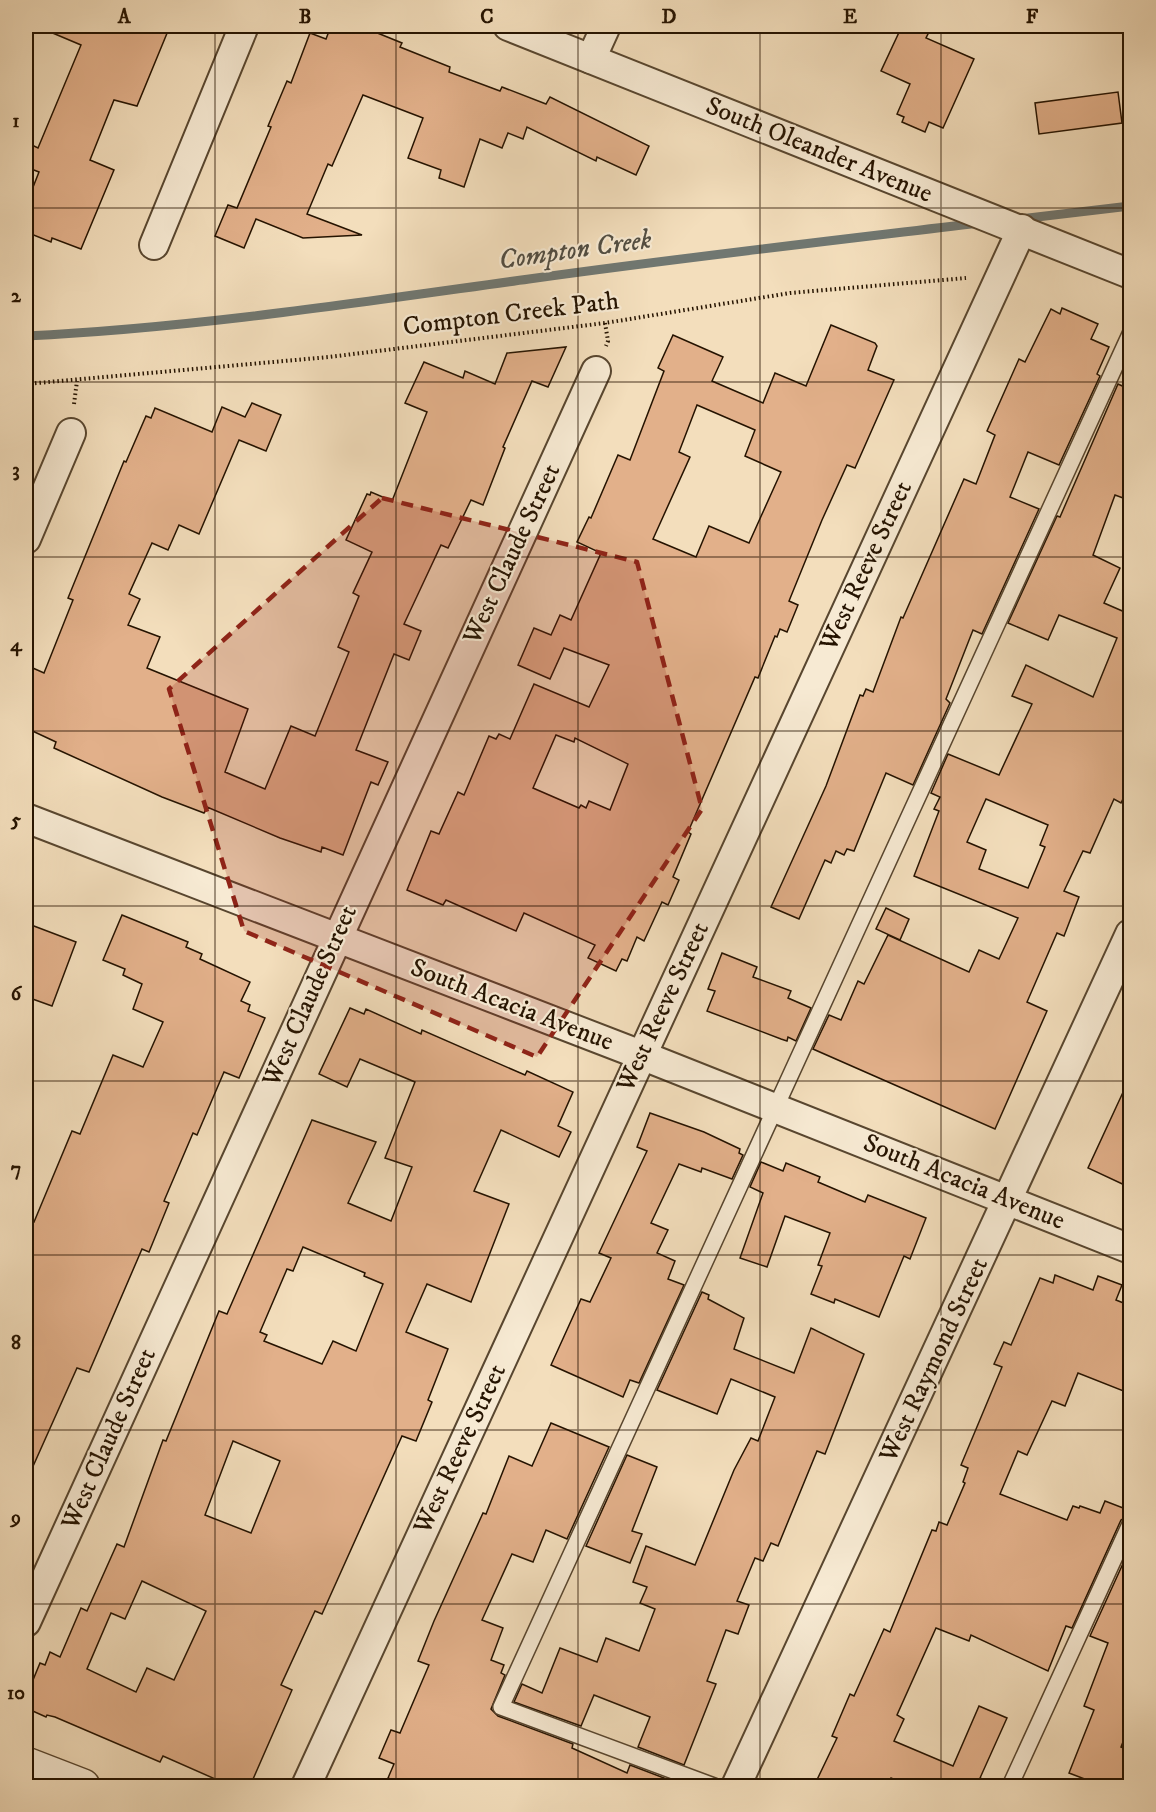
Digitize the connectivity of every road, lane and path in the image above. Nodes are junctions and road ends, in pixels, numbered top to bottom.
1 (244, 26) edge
2 (508, 26) edge
3 (606, 26) edge
4 (591, 59) junction
5 (1022, 229) junction
6 (154, 245) dead end
7 (1131, 274) edge
8 (1000, 275) junction
9 (1131, 334) edge
10 (596, 371) dead end
11 (26, 384) edge
12 (71, 433) dead end
13 (26, 539) edge
14 (26, 818) edge
15 (1131, 934) edge
16 (336, 939) junction
17 (641, 1055) junction
18 (774, 1107) junction
19 (1008, 1200) junction
20 (1131, 1249) edge
21 (1131, 1524) edge
22 (26, 1622) edge
23 (26, 1764) edge
24 (83, 1786) edge
25 (306, 1786) edge
26 (714, 1786) edge
27 (736, 1786) edge
28 (1010, 1786) edge

1 - 6 street
2 - 4 street, South Oleander Avenue
3 - 4 street
4 - 5 street, South Oleander Avenue
5 - 7 street, South Oleander Avenue
5 - 8 street, West Reeve Street
8 - 11 path, Compton Creek Path
8 - 17 street, West Reeve Street
9 - 18 lane
10 - 16 street, West Claude Street
12 - 13 street
14 - 16 street, South Acacia Avenue
15 - 19 street, West Raymond Street
16 - 17 street, South Acacia Avenue
16 - 22 street, West Claude Street
17 - 18 street, South Acacia Avenue
17 - 25 street, West Reeve Street
18 - 19 street, South Acacia Avenue
18 - 26 lane
19 - 20 street, South Acacia Avenue
19 - 27 street, West Raymond Street
21 - 28 lane
23 - 24 street

